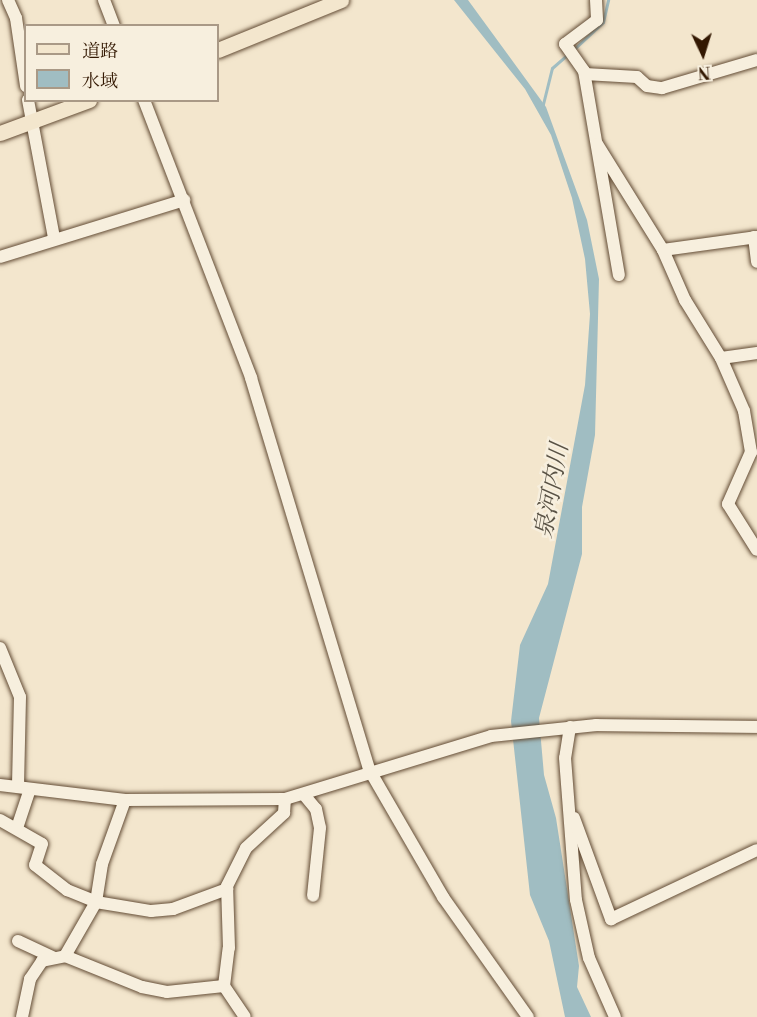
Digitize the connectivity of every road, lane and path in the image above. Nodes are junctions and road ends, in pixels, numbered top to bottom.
1 (8, 0) edge
2 (104, 0) edge
3 (341, 0) edge
4 (596, 0) edge
5 (113, 24) edge
6 (219, 50) edge
7 (757, 60) edge
8 (24, 72) edge
9 (585, 74) junction
10 (28, 102) edge
11 (84, 102) edge
12 (145, 102) edge
13 (33, 123) junction
14 (0, 133) edge
15 (594, 140) junction
16 (184, 200) junction
17 (756, 237) edge
18 (54, 238) junction
19 (663, 250) junction
20 (0, 257) edge
21 (757, 262) edge
22 (619, 275) dead end
23 (757, 353) edge
24 (721, 358) junction
25 (754, 451) edge
26 (757, 550) edge
27 (0, 648) edge
28 (757, 726) edge
29 (570, 727) junction
30 (370, 771) junction
31 (0, 785) edge
32 (24, 788) junction
33 (305, 796) junction
34 (125, 800) junction
35 (285, 800) junction
36 (568, 803) junction
37 (0, 820) edge
38 (16, 828) junction
39 (757, 850) edge
40 (227, 889) junction
41 (313, 896) dead end
42 (96, 902) junction
43 (18, 940) dead end
44 (59, 957) junction
45 (224, 986) junction
46 (22, 1017) edge
47 (245, 1017) edge
48 (528, 1017) edge
49 (615, 1017) edge

1 - 8 street
2 - 5 street
3 - 6 main road
4 - 9 street
7 - 9 street
9 - 15 street
10 - 13 street
11 - 13 main road
12 - 16 street
13 - 14 main road
13 - 18 street
15 - 19 street
15 - 22 street
16 - 18 street
16 - 30 street
17 - 19 street
17 - 21 street
18 - 20 street
19 - 24 street
23 - 24 street
24 - 25 street
25 - 26 street
27 - 32 street
28 - 29 street
29 - 30 street
29 - 36 street
30 - 33 street
30 - 48 street
31 - 32 street
32 - 34 street
32 - 38 street
33 - 35 street
33 - 41 street
34 - 35 street
34 - 42 street
35 - 40 street
36 - 39 street
36 - 49 street
37 - 38 street
38 - 42 street
40 - 42 street
40 - 45 street
42 - 44 street
43 - 44 street
44 - 45 street
44 - 46 street
45 - 47 street

